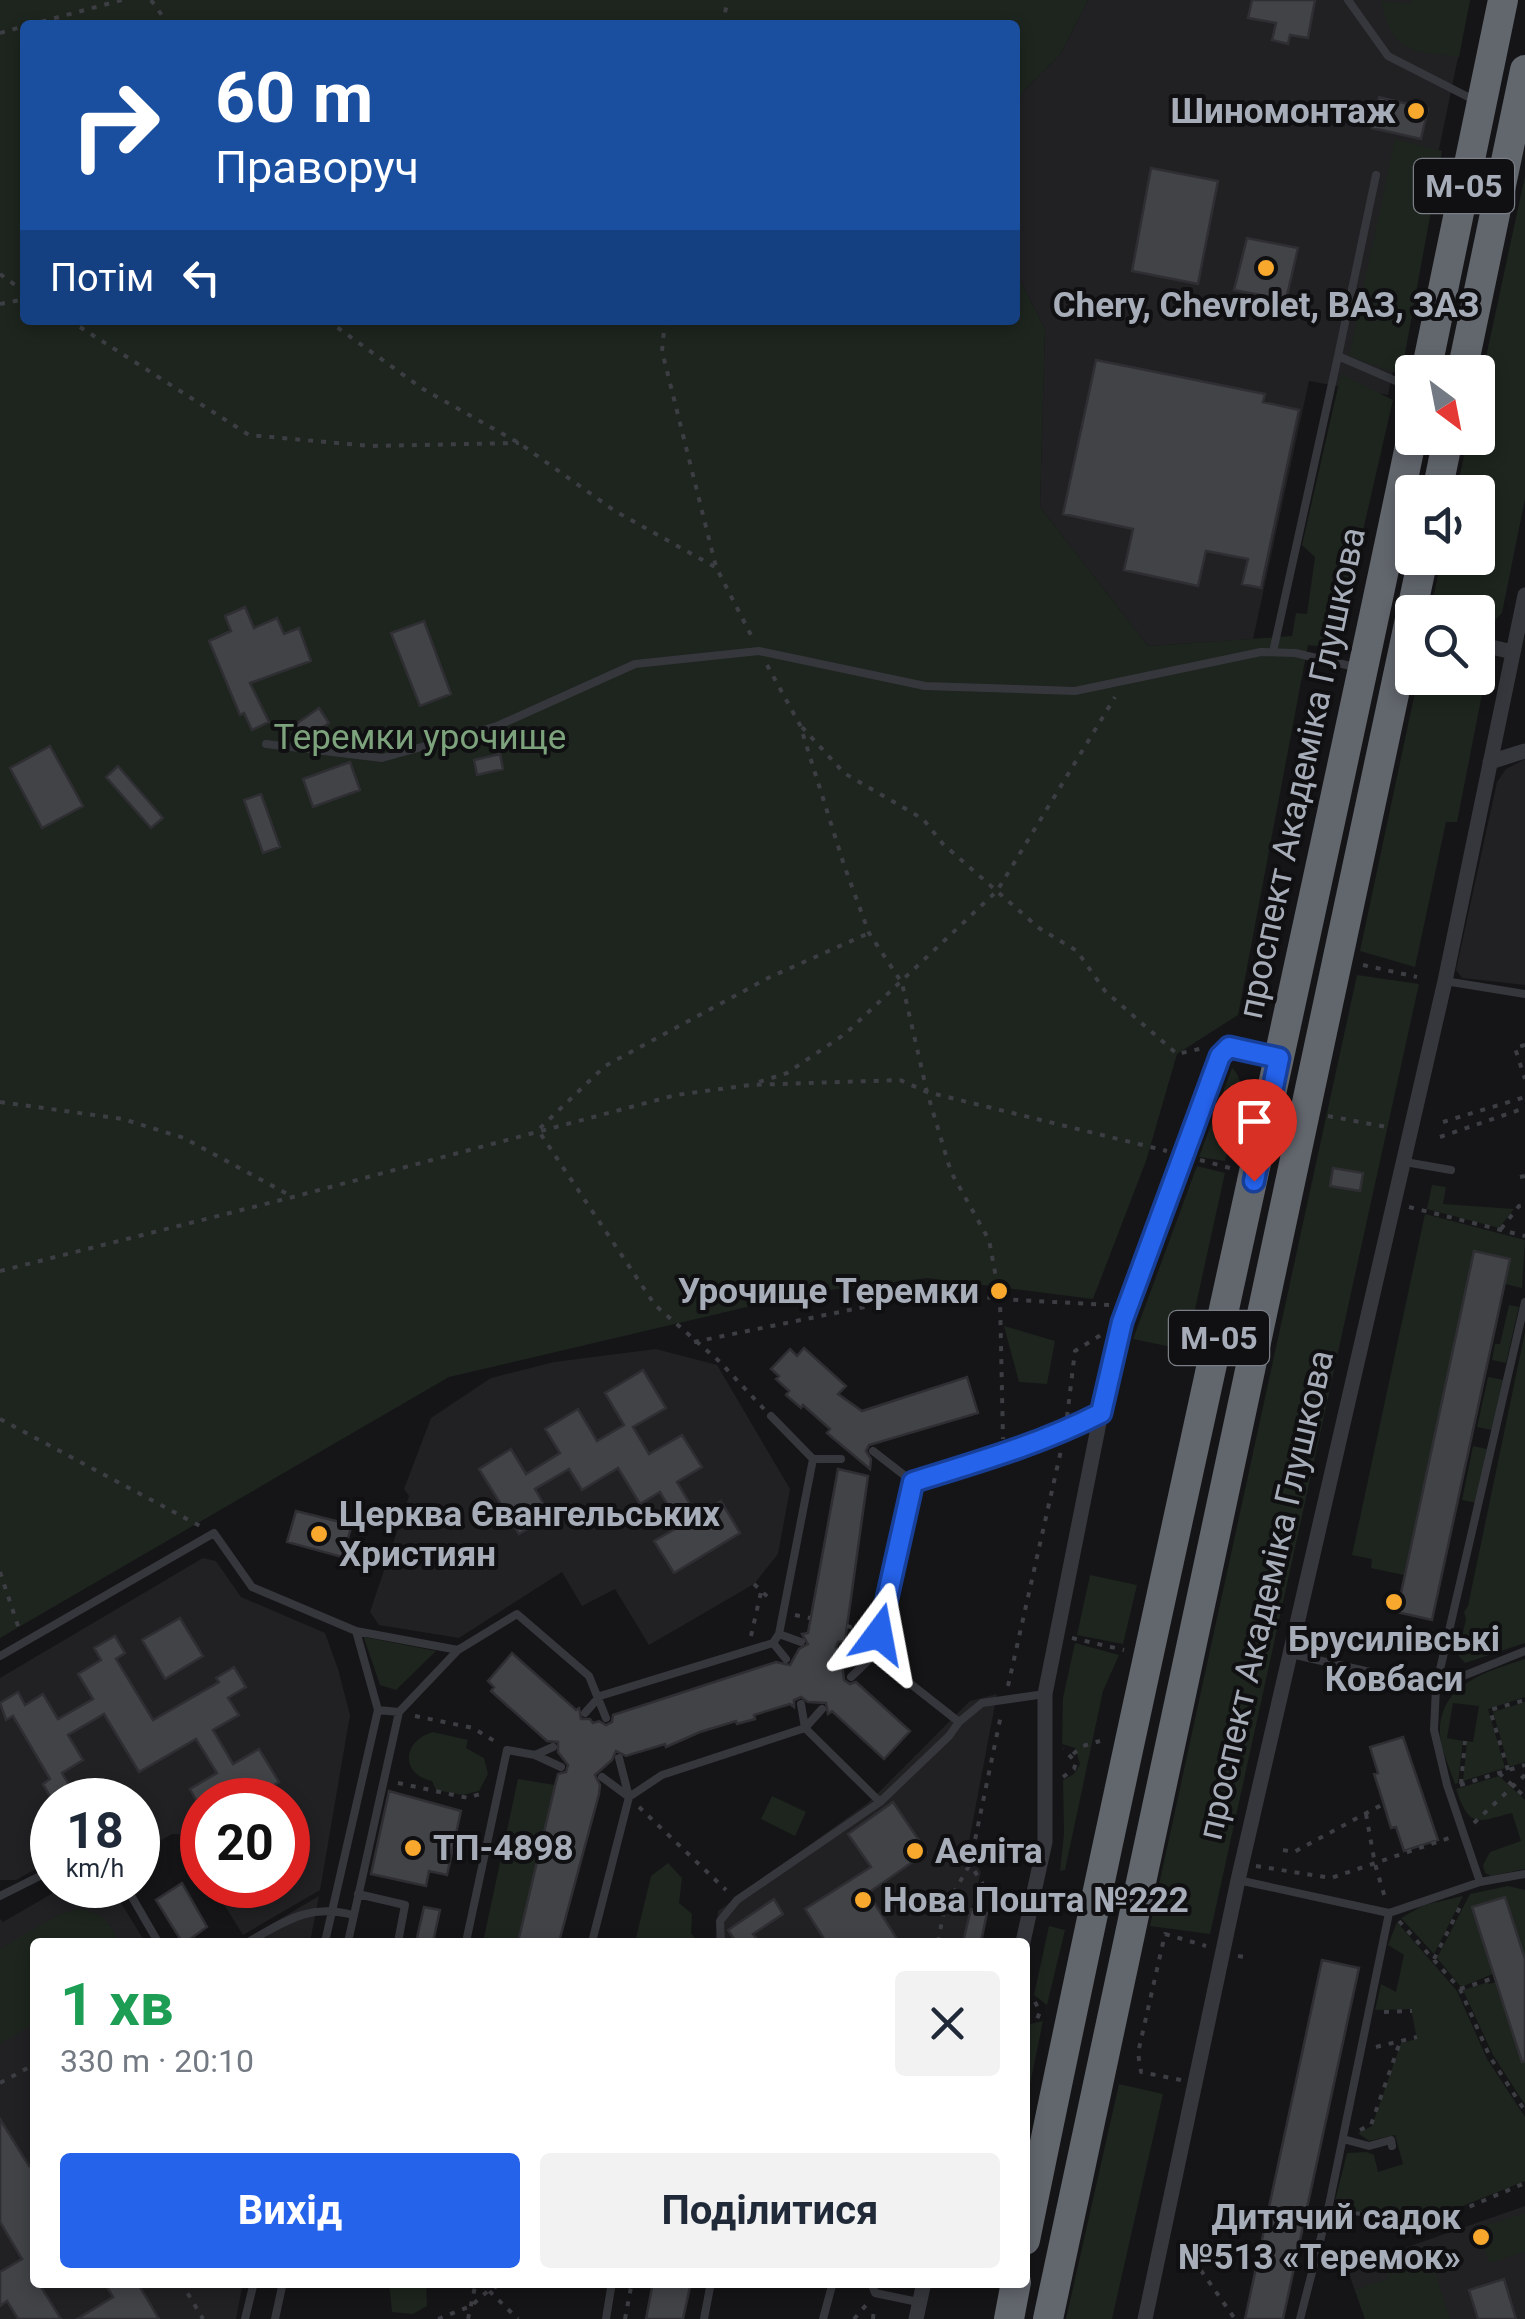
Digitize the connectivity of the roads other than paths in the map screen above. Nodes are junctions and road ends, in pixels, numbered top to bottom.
1 (1348, 0) edge
2 (1503, 0) edge
3 (1525, 70) edge
4 (1481, 104) junction
5 (1376, 175) dead end
6 (1429, 355) edge
7 (1466, 355) edge
8 (1338, 356) junction
9 (1395, 381) edge
10 (1408, 455) edge
11 (1525, 595) edge
12 (1495, 648) edge
13 (1273, 652) junction
14 (1513, 652) junction
15 (1364, 670) junction
16 (1396, 695) edge
17 (266, 744) dead end
18 (1525, 751) edge
19 (1490, 762) junction
20 (1445, 982) junction
21 (1525, 994) edge
22 (1279, 1058) junction
23 (1405, 1162) junction
24 (1452, 1170) dead end
25 (1525, 1302) edge
26 (1101, 1413) junction
27 (770, 1416) road end
28 (873, 1451) dead end
29 (812, 1459) junction
30 (841, 1459) dead end
31 (913, 1482) junction
32 (356, 1631) junction
33 (779, 1634) junction
34 (801, 1642) dead end
35 (774, 1643) junction
36 (844, 1648) dead end
37 (458, 1650) junction
38 (1525, 1651) edge
39 (1290, 1654) junction
40 (874, 1655) junction
41 (0, 1656) edge
42 (786, 1660) dead end
43 (851, 1677) dead end
44 (1436, 1687) junction
45 (1045, 1694) junction
46 (600, 1696) junction
47 (802, 1704) dead end
48 (822, 1709) dead end
49 (378, 1710) junction
50 (398, 1712) junction
51 (584, 1713) dead end
52 (606, 1718) dead end
53 (959, 1722) junction
54 (805, 1728) junction
55 (553, 1747) dead end
56 (535, 1755) junction
57 (618, 1758) dead end
58 (561, 1767) dead end
59 (602, 1777) dead end
60 (629, 1796) junction
61 (880, 1802) junction
62 (1240, 1872) junction
63 (1525, 1874) edge
64 (30, 1881) edge
65 (1480, 1882) junction
66 (358, 1894) junction
67 (0, 1896) edge
68 (138, 1908) edge
69 (331, 1909) junction
70 (1389, 1913) junction
71 (354, 1915) junction
72 (156, 1938) edge
73 (255, 1938) edge
74 (326, 1938) edge
75 (349, 1938) edge
76 (399, 1938) edge
77 (467, 1938) edge
78 (593, 1938) edge
79 (721, 1938) edge
80 (1024, 1938) edge
81 (1343, 2140) junction
82 (1392, 2146) dead end
83 (1030, 2216) edge
84 (253, 2288) edge
85 (282, 2288) edge
86 (611, 2288) edge
87 (710, 2288) edge
88 (831, 2288) edge
89 (874, 2288) edge
90 (1015, 2288) edge
91 (918, 2311) edge
92 (245, 2319) edge
93 (275, 2319) edge
94 (606, 2319) edge
95 (704, 2319) edge
96 (823, 2319) edge
97 (1009, 2319) edge
98 (1048, 2319) edge
99 (1145, 2319) edge
100 (1300, 2319) edge

1 - 4 lane
2 - 4 highway, М-05
3 - 7 highway, М-05
4 - 6 highway, М-05
5 - 8 lane
8 - 9 lane
8 - 13 lane
10 - 15 highway, проспект Академіка Глушкова / М-05
11 - 14 street, проспект Академіка Глушкова
12 - 14 street
13 - 15 lane
13 - 17 lane
14 - 19 street, проспект Академіка Глушкова
15 - 22 highway, проспект Академіка Глушкова / М-05
16 - 98 highway, проспект Академіка Глушкова / М-05
18 - 19 street
19 - 20 street, проспект Академіка Глушкова
20 - 21 lane
20 - 23 street, проспект Академіка Глушкова
22 - 26 street
22 - 83 highway, проспект Академіка Глушкова / М-05
23 - 24 lane
23 - 39 street, проспект Академіка Глушкова
25 - 44 lane
26 - 31 lane
26 - 45 street
27 - 29 lane
28 - 31 lane
29 - 30 lane
29 - 33 lane
31 - 40 lane
32 - 37 lane
32 - 41 lane
32 - 49 lane
33 - 34 lane
33 - 35 lane
35 - 42 lane
35 - 46 lane
36 - 40 lane
37 - 46 lane
37 - 50 lane
38 - 44 lane
39 - 44 lane
39 - 62 street, проспект Академіка Глушкова
40 - 43 lane
40 - 53 lane
44 - 65 lane
45 - 53 lane
45 - 80 street
46 - 51 lane
46 - 52 lane
47 - 54 lane
48 - 54 lane
49 - 50 lane
49 - 69 lane
50 - 66 lane
53 - 61 lane
54 - 60 lane
54 - 61 lane
55 - 56 lane
56 - 58 lane
56 - 77 lane
57 - 60 lane
59 - 60 lane
60 - 78 lane
61 - 79 lane
62 - 70 lane
62 - 99 street, проспект Академіка Глушкова
63 - 65 lane
64 - 67 lane
65 - 70 lane
66 - 71 lane
66 - 76 lane
68 - 72 lane
69 - 71 lane
69 - 73 lane
69 - 74 lane
70 - 81 lane
71 - 75 lane
81 - 82 lane
81 - 100 lane
84 - 92 lane
85 - 93 lane
86 - 94 lane
87 - 95 lane
88 - 96 lane
89 - 91 lane
90 - 97 highway

